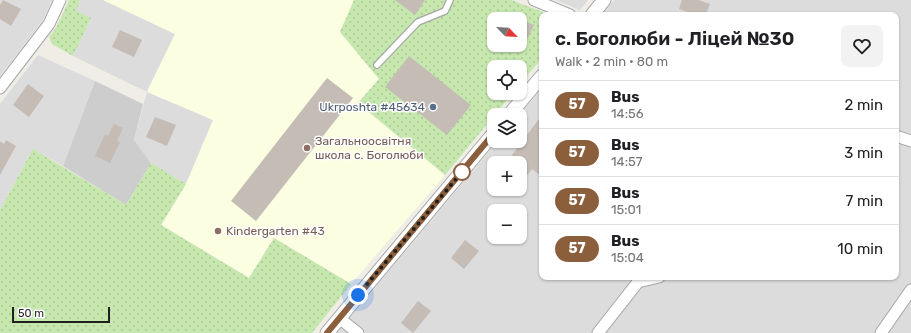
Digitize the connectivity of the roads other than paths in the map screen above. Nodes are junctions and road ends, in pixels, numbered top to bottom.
1 (60, 0) edge
2 (450, 0) edge
3 (534, 0) edge
4 (604, 0) edge
5 (563, 12) edge
6 (594, 12) edge
7 (377, 65) dead end
8 (539, 80) edge
9 (0, 88) edge
10 (515, 108) edge
11 (899, 137) edge
12 (487, 141) edge
13 (911, 141) edge
14 (646, 280) edge
15 (911, 290) edge
16 (339, 318) junction
17 (327, 333) edge
18 (358, 333) edge
19 (598, 333) edge
20 (881, 333) edge

1 - 9 street
2 - 7 lane
3 - 5 street
4 - 6 street
8 - 10 street
11 - 13 street
12 - 16 street
14 - 19 street
15 - 20 street
16 - 17 street
16 - 18 street

